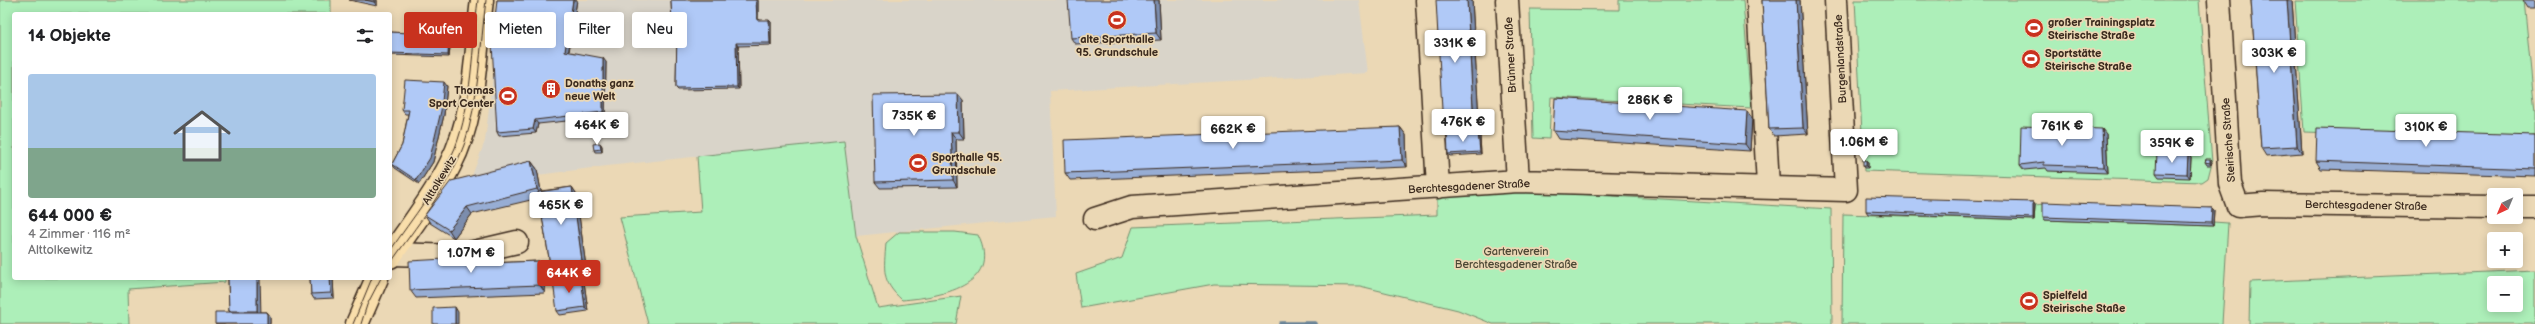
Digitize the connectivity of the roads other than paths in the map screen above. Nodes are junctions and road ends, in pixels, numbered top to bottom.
1 (482, 0) edge
2 (1427, 0) edge
3 (1507, 0) edge
4 (1758, 0) edge
5 (1836, 0) edge
6 (2219, 0) edge
7 (1518, 181) junction
8 (1768, 186) junction
9 (1438, 187) junction
10 (1846, 190) joint
11 (2238, 206) joint
12 (2487, 207) edge
13 (2523, 207) edge
14 (2535, 207) edge
15 (1095, 220) dead end
16 (517, 242) dead end
17 (392, 254) edge
18 (392, 256) edge
19 (376, 280) edge
20 (357, 324) edge

1 - 17 main road, Alttolkewitz
2 - 9 street
3 - 7 street, Brünner Straße
4 - 8 street
5 - 10 street, Burgenlandstraße
6 - 11 street, Steirische Straße
7 - 8 street, Berchtesgadener Straße
7 - 9 street, Berchtesgadener Straße
8 - 10 street, Berchtesgadener Straße
9 - 15 street, Berchtesgadener Straße
11 - 12 street, Berchtesgadener Straße
13 - 14 street
16 - 18 street
19 - 20 main road

